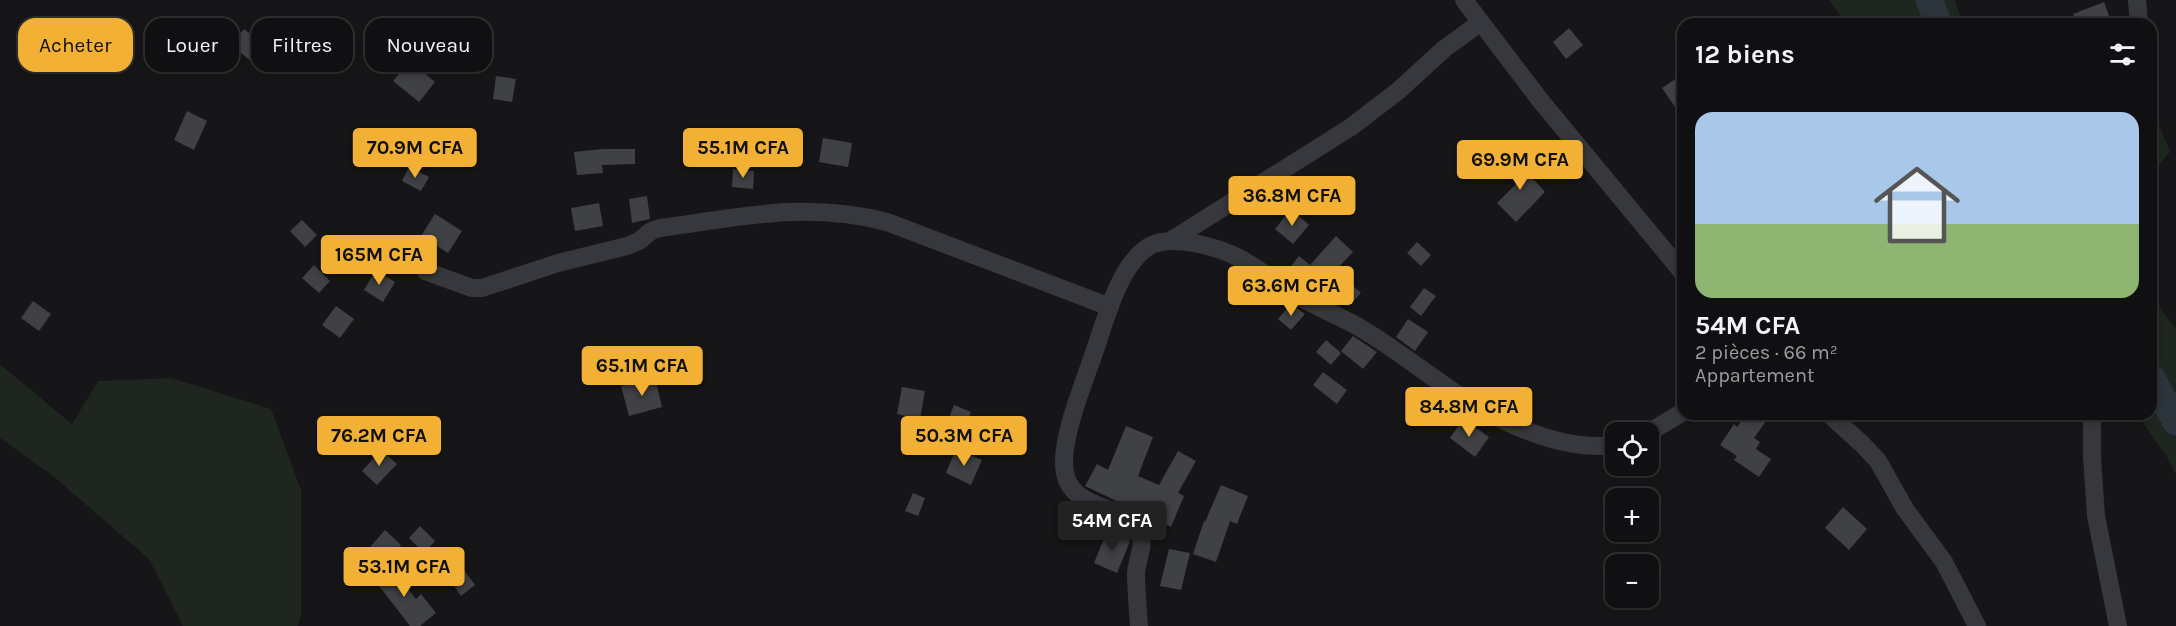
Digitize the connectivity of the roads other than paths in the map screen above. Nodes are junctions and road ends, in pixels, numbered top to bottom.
1 (1464, 0) edge
2 (2137, 0) edge
3 (2138, 18) edge
4 (1481, 22) junction
5 (1170, 241) junction
6 (1677, 266) edge
7 (424, 271) dead end
8 (1110, 307) junction
9 (1677, 416) edge
10 (1836, 420) edge
11 (2091, 420) edge
12 (1659, 426) edge
13 (1605, 445) edge
14 (1138, 626) edge
15 (1977, 626) edge
16 (2118, 626) edge

1 - 4 street
2 - 3 street
4 - 5 street
4 - 6 street
5 - 8 street
5 - 13 street
7 - 8 street
8 - 14 street
9 - 12 street
10 - 15 street
11 - 16 street

